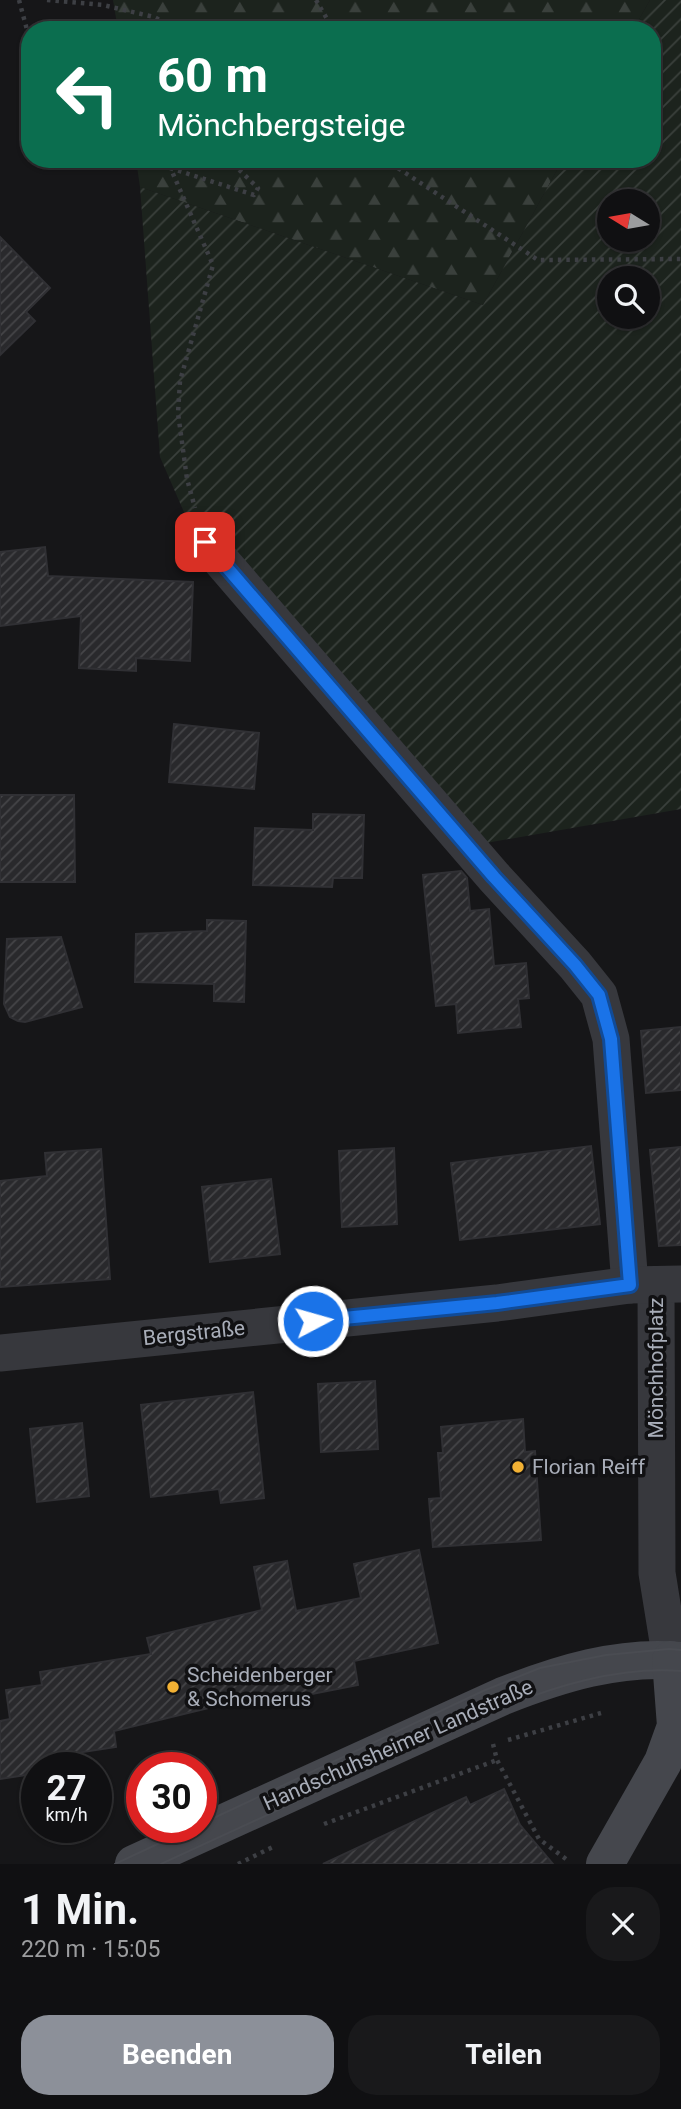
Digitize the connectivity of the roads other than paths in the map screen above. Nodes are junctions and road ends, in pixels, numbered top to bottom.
1 (205, 542) road end
2 (656, 1285) edge
3 (0, 1353) edge
4 (676, 1661) edge
5 (134, 1864) edge
6 (605, 1864) edge

1 - 2 street, Mönchhofplatz
2 - 3 street, Bergstraße
2 - 4 street, Mönchhofplatz
4 - 5 main road, Handschuhsheimer Landstraße
4 - 6 main road

